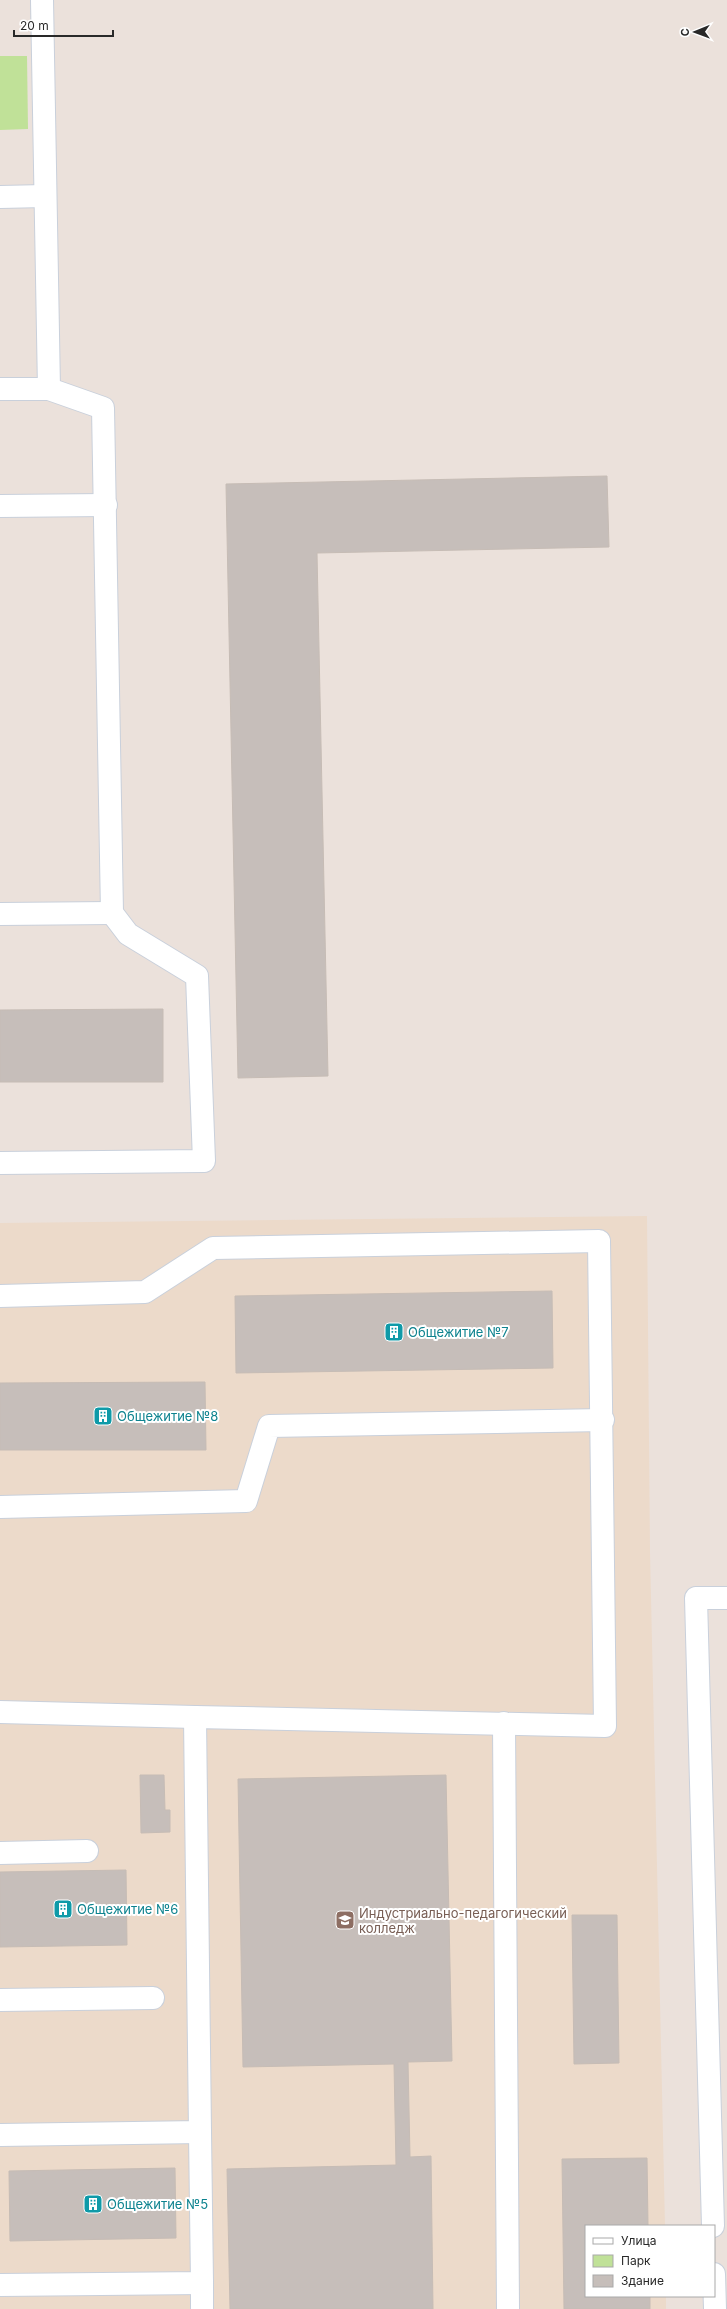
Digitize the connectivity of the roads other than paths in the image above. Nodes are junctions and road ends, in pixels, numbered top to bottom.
1 (42, 0) edge
2 (45, 196) junction
3 (0, 197) edge
4 (48, 388) junction
5 (0, 389) edge
6 (106, 505) junction
7 (0, 506) edge
8 (112, 913) junction
9 (0, 914) edge
10 (0, 1163) edge
11 (0, 1296) edge
12 (602, 1420) junction
13 (0, 1507) edge
14 (727, 1598) edge
15 (0, 1712) edge
16 (195, 1716) junction
17 (504, 1723) junction
18 (87, 1851) dead end
19 (0, 1853) edge
20 (153, 1998) dead end
21 (0, 2000) edge
22 (200, 2132) junction
23 (0, 2135) edge
24 (713, 2225) edge
25 (202, 2283) junction
26 (0, 2285) edge
27 (715, 2297) edge
28 (202, 2309) edge
29 (508, 2309) edge
30 (715, 2309) edge

1 - 2 lane
2 - 3 lane
2 - 4 lane
4 - 5 lane
4 - 6 lane
6 - 7 lane
6 - 8 lane
8 - 9 lane
8 - 10 lane
11 - 12 lane
12 - 13 lane
12 - 17 lane
14 - 24 lane
15 - 16 lane
16 - 17 lane
16 - 22 lane
17 - 29 lane
18 - 19 lane
20 - 21 lane
22 - 23 lane
22 - 25 lane
25 - 26 lane
25 - 28 lane
27 - 30 lane

